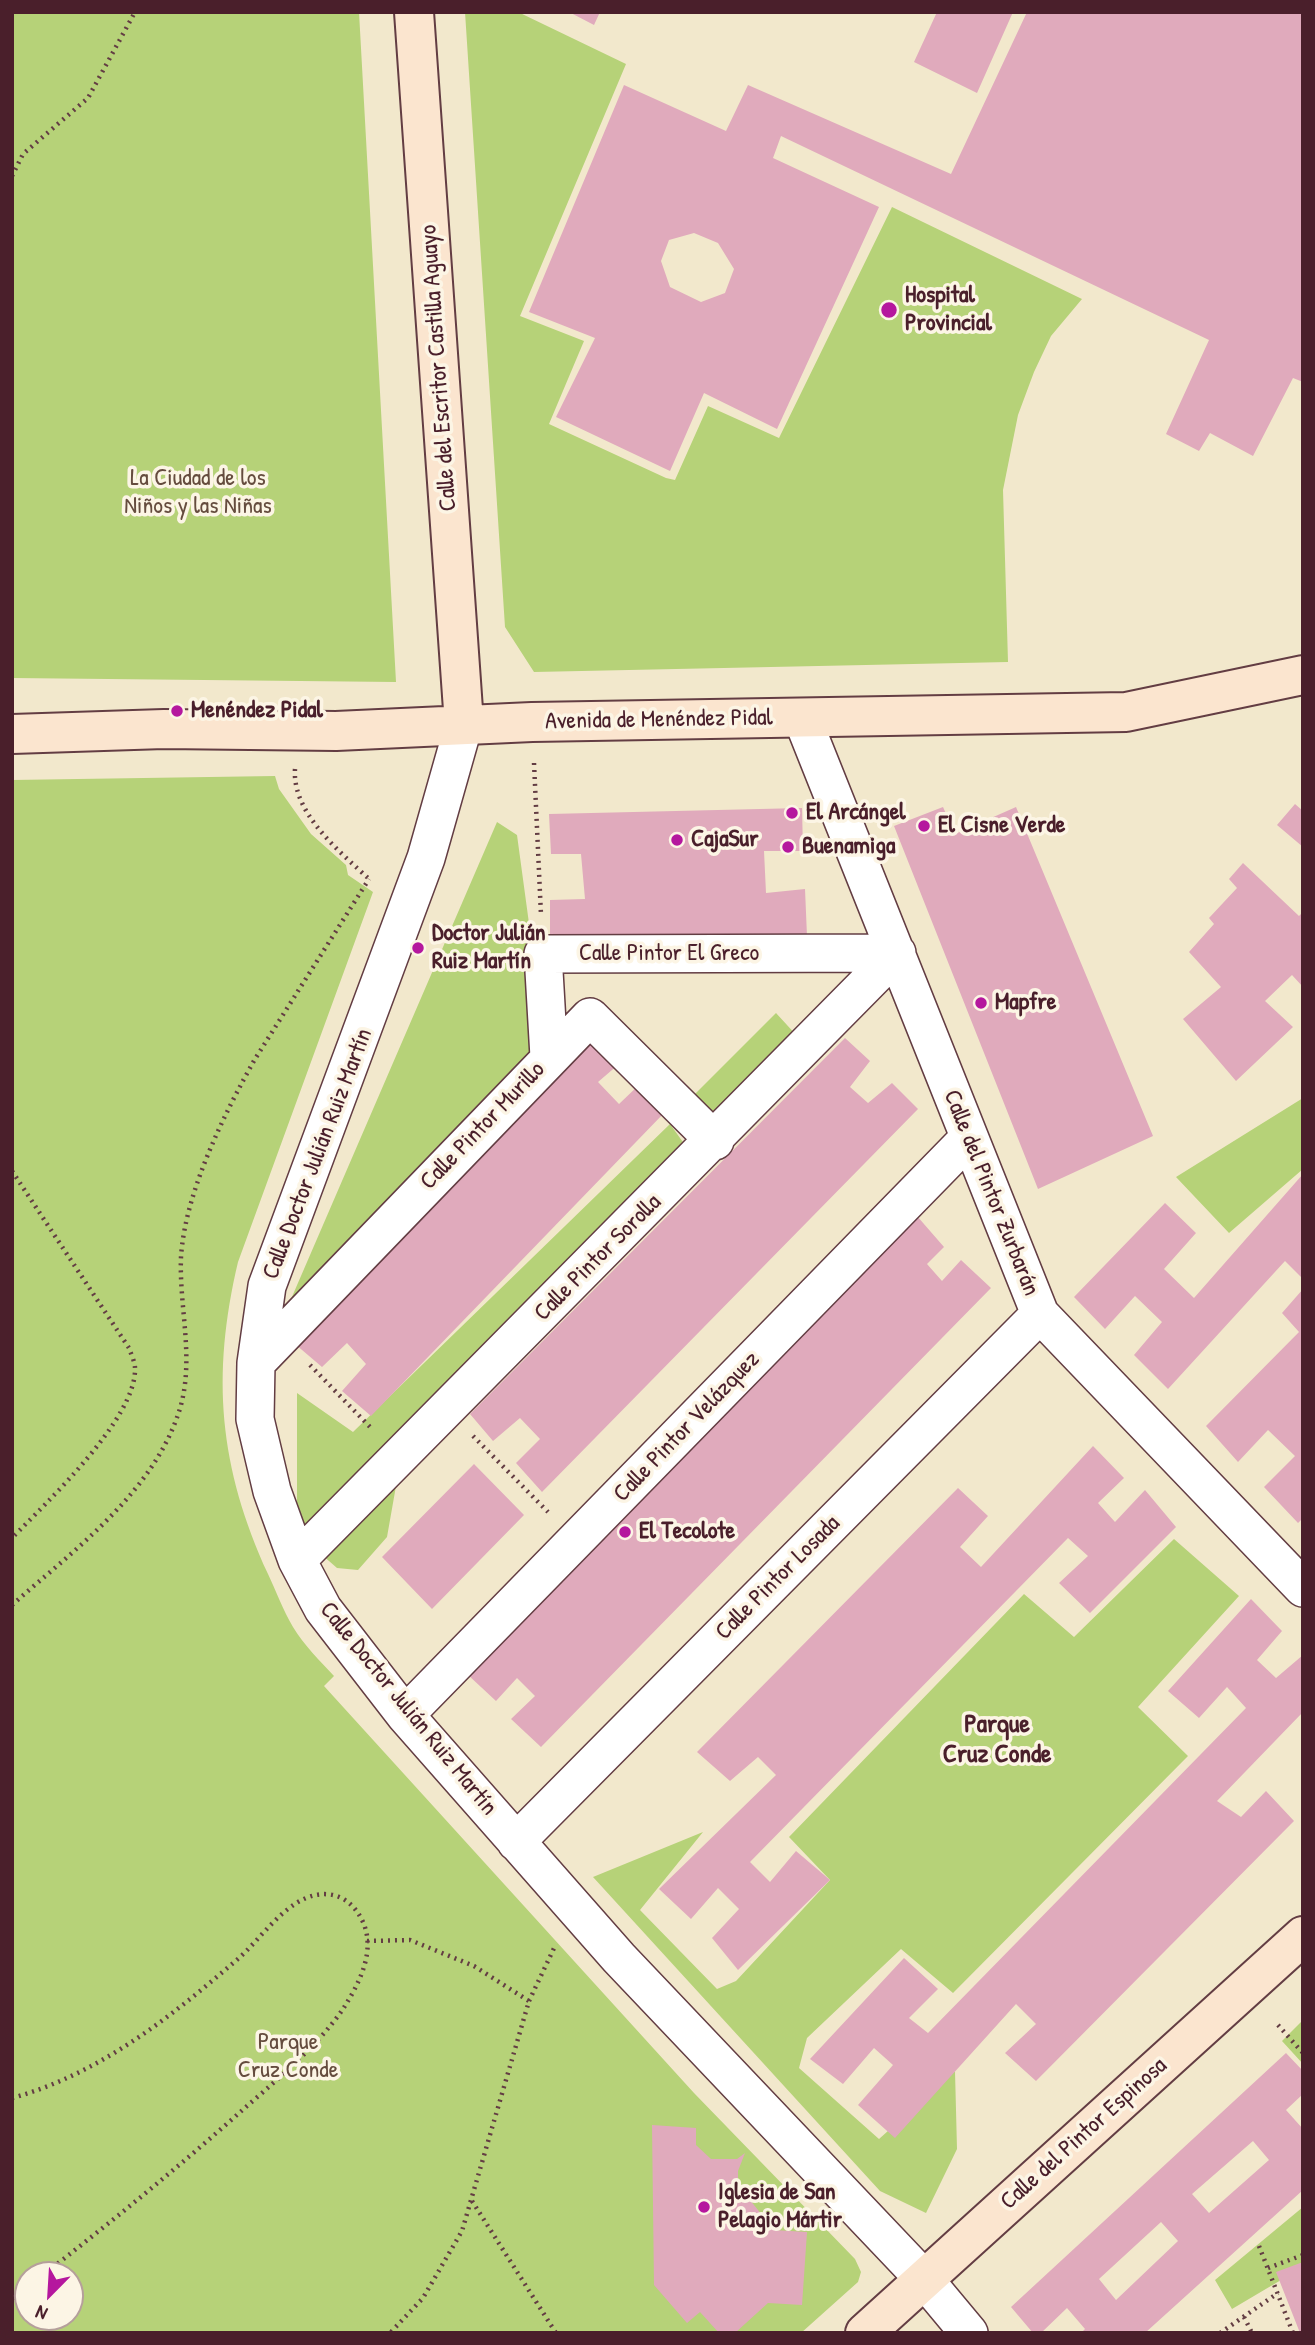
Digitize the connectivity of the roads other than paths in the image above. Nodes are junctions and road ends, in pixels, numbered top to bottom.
1 (414, 12) edge
2 (1303, 675) edge
3 (802, 718) junction
4 (464, 724) junction
5 (12, 734) edge
6 (897, 953) junction
7 (549, 1057) junction
8 (968, 1139) junction
9 (715, 1141) junction
10 (1040, 1314) junction
11 (256, 1363) junction
12 (297, 1560) junction
13 (1303, 1588) edge
14 (405, 1715) junction
15 (516, 1842) junction
16 (1303, 1936) edge
17 (924, 2279) junction
18 (865, 2333) edge
19 (968, 2333) edge

1 - 4 street, Calle del Escritor Castilla Aguayo
2 - 3 street, Avenida de Menéndez Pidal
3 - 4 street, Avenida de Menéndez Pidal
3 - 6 street, Calle del Pintor Zurbarán
4 - 5 street, Avenida de Menéndez Pidal
4 - 11 street, Calle Doctor Julián Ruiz Martín
6 - 7 street, Calle Pintor El Greco
6 - 8 street, Calle del Pintor Zurbarán
6 - 9 street, Calle Pintor Sorolla
7 - 9 street, Calle Pintor Murillo
7 - 11 street, Calle Pintor Murillo
8 - 10 street, Calle del Pintor Zurbarán
8 - 14 street, Calle Pintor Velázquez
9 - 12 street, Calle Pintor Sorolla
10 - 13 street, Calle del Pintor Zurbarán
10 - 15 street, Calle Pintor Losada
11 - 12 street, Calle Doctor Julián Ruiz Martín
12 - 14 street, Calle Doctor Julián Ruiz Martín
14 - 15 street, Calle Doctor Julián Ruiz Martín
15 - 17 street, Calle Doctor Julián Ruiz Martín
16 - 17 street, Calle del Pintor Espinosa
17 - 18 street, Calle del Pintor Espinosa
17 - 19 street, Calle Doctor Julián Ruiz Martín

